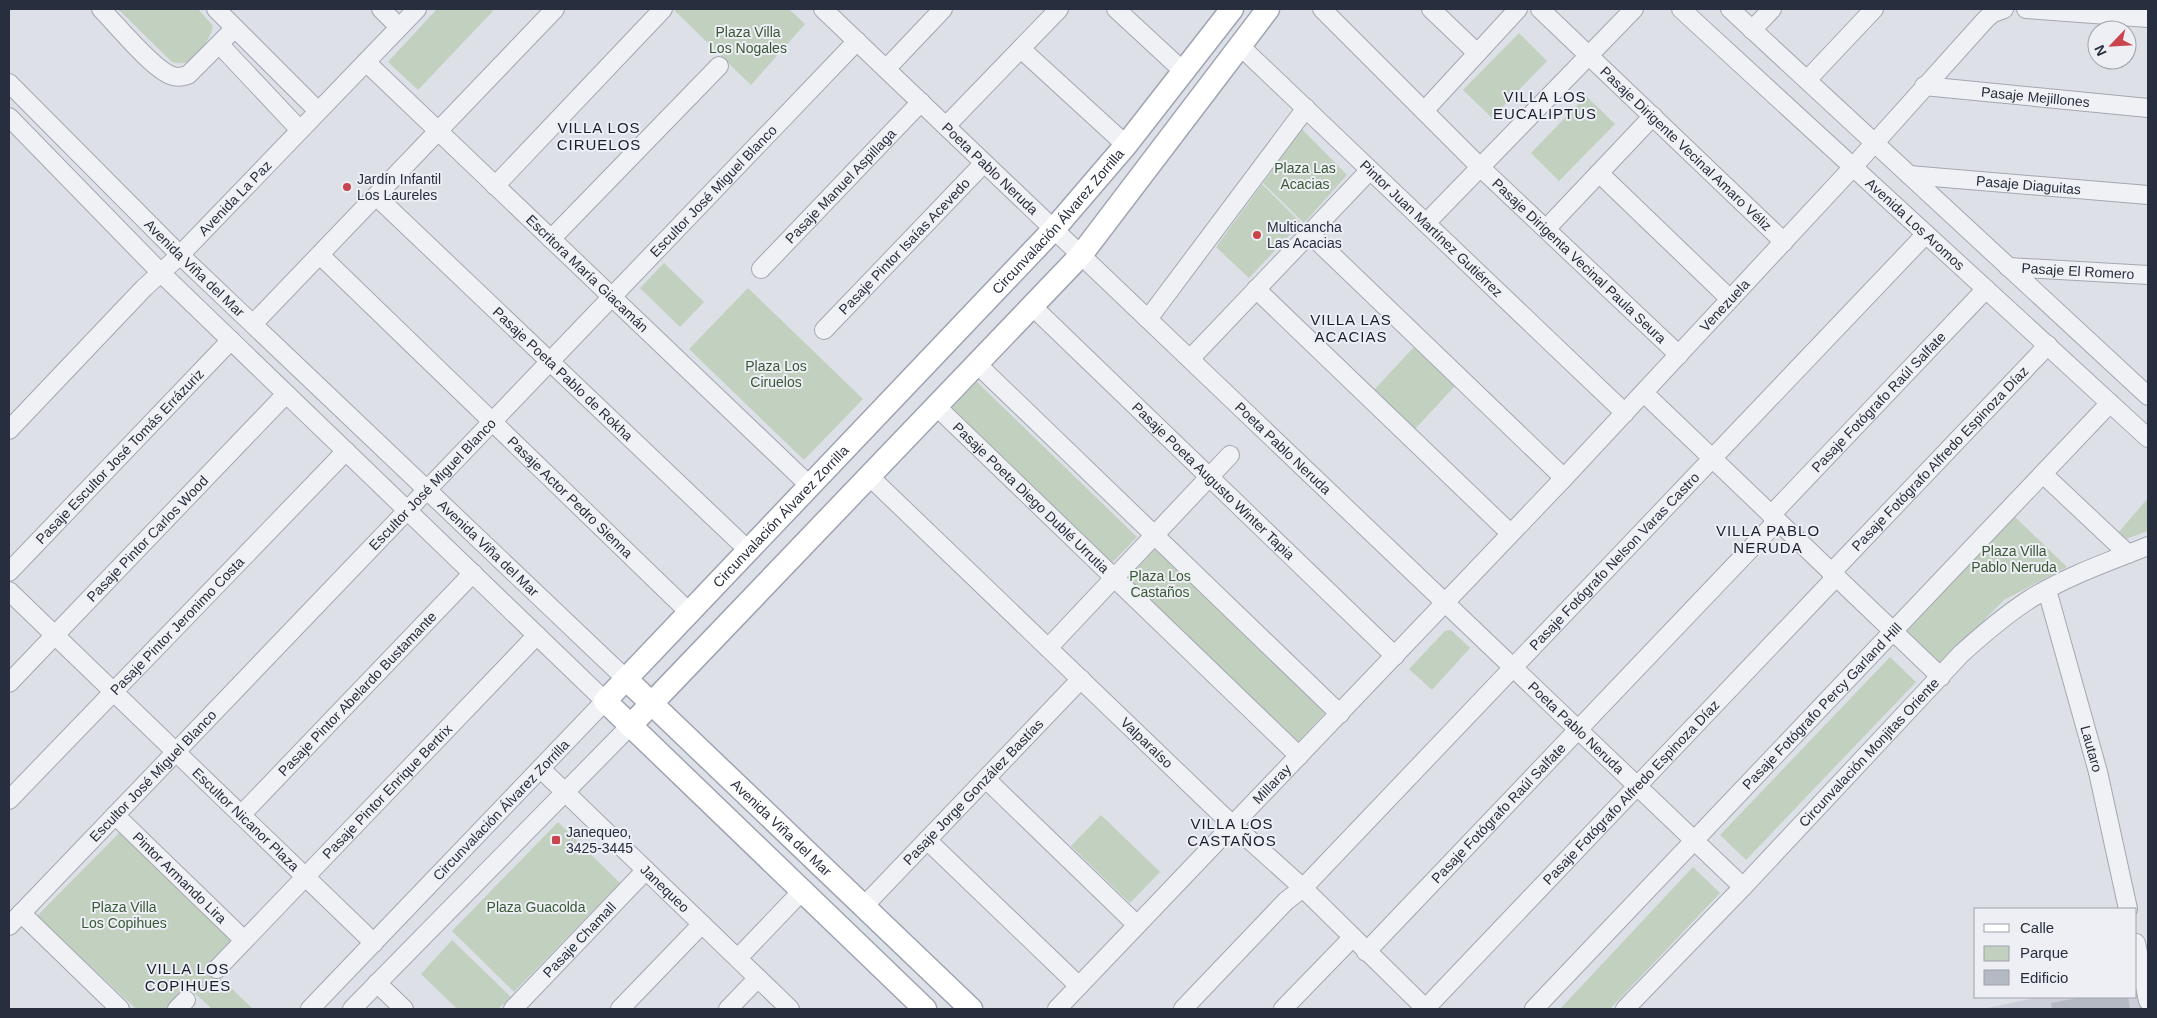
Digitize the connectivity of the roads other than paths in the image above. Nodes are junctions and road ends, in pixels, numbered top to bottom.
1 (101, 9) edge
2 (216, 9) edge
3 (381, 9) edge
4 (417, 9) edge
5 (555, 9) edge
6 (663, 9) edge
7 (943, 9) edge
8 (1059, 9) edge
9 (1116, 9) edge
10 (1232, 9) edge
11 (1268, 9) edge
12 (1322, 9) edge
13 (1431, 9) edge
14 (1518, 9) edge
15 (1540, 9) edge
16 (1634, 9) edge
17 (1681, 9) edge
18 (1730, 9) edge
19 (1772, 9) edge
20 (1874, 9) edge
21 (2002, 9) edge
22 (2026, 9) edge
23 (826, 10) edge
24 (2111, 12) edge
25 (2148, 18) edge
26 (400, 27) junction
27 (236, 28) junction
28 (1752, 30) junction
29 (857, 40) junction
30 (220, 45) junction
31 (1239, 45) junction
32 (1020, 49) junction
33 (1477, 53) junction
34 (1589, 55) junction
35 (366, 62) junction
36 (719, 66) dead end
37 (886, 69) junction
38 (1183, 71) junction
39 (1807, 80) junction
40 (9, 83) edge
41 (1924, 86) junction
42 (921, 102) junction
43 (1306, 108) junction
44 (2148, 108) edge
45 (318, 111) junction
46 (1424, 111) junction
47 (1653, 116) junction
48 (9, 117) edge
49 (946, 126) junction
50 (300, 130) junction
51 (438, 131) junction
52 (1874, 142) junction
53 (1126, 145) junction
54 (984, 163) junction
55 (1480, 167) junction
56 (1853, 167) junction
57 (1370, 170) junction
58 (1599, 173) junction
59 (1909, 175) junction
60 (495, 186) junction
61 (2148, 195) edge
62 (376, 196) junction
63 (1426, 223) junction
64 (1546, 228) junction
65 (1054, 229) junction
66 (1310, 233) junction
67 (1926, 234) junction
68 (551, 239) junction
69 (1784, 242) junction
70 (180, 254) junction
71 (320, 255) junction
72 (1081, 255) junction
73 (2008, 267) junction
74 (761, 269) dead end
75 (161, 273) junction
76 (2148, 275) edge
77 (1256, 289) junction
78 (1986, 289) junction
79 (611, 297) junction
80 (1730, 299) junction
81 (1032, 306) junction
82 (1148, 319) junction
83 (253, 324) junction
84 (824, 330) dead end
85 (231, 340) junction
86 (2048, 345) junction
87 (1679, 355) junction
88 (1190, 359) junction
89 (550, 361) junction
90 (977, 364) junction
91 (1644, 393) junction
92 (286, 394) junction
93 (2148, 396) edge
94 (2110, 403) junction
95 (936, 406) junction
96 (1625, 413) junction
97 (492, 421) junction
98 (9, 430) edge
99 (2148, 438) edge
100 (346, 451) junction
101 (1230, 455) dead end
102 (1712, 459) junction
103 (2043, 474) junction
104 (869, 476) junction
105 (1209, 477) junction
106 (1564, 478) junction
107 (810, 486) junction
108 (426, 489) junction
109 (407, 510) junction
110 (1774, 518) junction
111 (1510, 534) junction
112 (1154, 535) junction
113 (2148, 546) edge
114 (748, 550) junction
115 (2128, 554) junction
116 (9, 572) edge
117 (472, 573) junction
118 (1834, 575) junction
119 (1114, 578) junction
120 (2047, 590) junction
121 (9, 591) edge
122 (1446, 602) junction
123 (690, 613) junction
124 (1893, 632) junction
125 (54, 635) junction
126 (536, 635) junction
127 (1048, 648) junction
128 (1395, 656) junction
129 (1514, 668) junction
130 (1941, 677) junction
131 (626, 679) junction
132 (1081, 679) junction
133 (9, 683) edge
134 (113, 691) junction
135 (605, 701) junction
136 (652, 704) junction
137 (1340, 714) junction
138 (630, 726) junction
139 (1578, 729) junction
140 (175, 752) junction
141 (1299, 756) junction
142 (541, 769) junction
143 (986, 779) junction
144 (1638, 786) junction
145 (566, 793) junction
146 (9, 800) edge
147 (115, 815) junction
148 (241, 815) junction
149 (1234, 825) junction
150 (928, 840) junction
151 (1694, 841) junction
152 (646, 870) junction
153 (305, 877) junction
154 (1743, 887) junction
155 (1303, 888) junction
156 (802, 891) junction
157 (864, 906) junction
158 (2128, 908) edge
159 (15, 920) edge
160 (702, 924) junction
161 (1138, 925) junction
162 (1352, 938) junction
163 (244, 940) junction
164 (374, 943) junction
165 (2137, 948) edge
166 (1366, 952) junction
167 (738, 958) junction
168 (217, 968) dead end
169 (758, 978) junction
170 (377, 983) junction
171 (1079, 986) junction
172 (2148, 1001) edge
173 (120, 1009) edge
174 (310, 1009) edge
175 (352, 1009) edge
176 (404, 1009) edge
177 (513, 1009) edge
178 (620, 1009) edge
179 (728, 1009) edge
180 (790, 1009) edge
181 (925, 1009) edge
182 (971, 1009) edge
183 (1057, 1009) edge
184 (1183, 1009) edge
185 (1283, 1009) edge
186 (1426, 1009) edge
187 (1534, 1009) edge
188 (1625, 1009) edge

1 - 30 street
2 - 27 street
3 - 26 street
4 - 26 street, Avenida La Paz
5 - 51 street
6 - 60 street
7 - 37 street
8 - 32 street
9 - 38 street
10 - 38 main road, Circunvalación Álvarez Zorrilla
11 - 31 main road
12 - 46 street, Pasaje Dirigenta Vecinal Paula Seura
13 - 33 street
14 - 33 street
15 - 34 street, Pasaje Dirigente Vecinal Amaro Véliz
16 - 34 street
17 - 56 street, Avenida Los Aromos
18 - 28 street
19 - 28 street
20 - 39 street
21 - 41 street, Venezuela
22 - 24 street
23 - 29 street, Poeta Pablo Neruda
24 - 25 street
26 - 35 street, Avenida La Paz
27 - 30 street
27 - 45 street
28 - 39 street
29 - 37 street, Poeta Pablo Neruda
29 - 79 street, Escultor José Miguel Blanco
30 - 50 street
31 - 43 street, Pintor Juan Martínez Gutiérrez
31 - 72 main road
32 - 49 street
32 - 53 street
33 - 46 street
34 - 47 street, Pasaje Dirigente Vecinal Amaro Véliz
34 - 55 street
35 - 45 street, Avenida La Paz
35 - 51 street, Escritora María Giacamán
36 - 68 street
37 - 42 street, Poeta Pablo Neruda
38 - 53 main road, Circunvalación Álvarez Zorrilla
39 - 52 street
40 - 70 street, Avenida Viña del Mar
41 - 44 street, Pasaje Mejillones
41 - 52 street, Venezuela
42 - 49 street, Poeta Pablo Neruda
42 - 74 street, Pasaje Manuel Aspillaga
43 - 57 street, Pintor Juan Martínez Gutiérrez
43 - 82 street
45 - 50 street, Avenida La Paz
46 - 55 street, Pasaje Dirigenta Vecinal Paula Seura
47 - 58 street
47 - 69 street, Pasaje Dirigente Vecinal Amaro Véliz
48 - 75 street, Avenida Viña del Mar
49 - 54 street, Poeta Pablo Neruda
50 - 70 street, Avenida La Paz
51 - 60 street, Escritora María Giacamán
51 - 62 street
52 - 56 street, Venezuela
52 - 59 street
53 - 65 main road, Circunvalación Álvarez Zorrilla
54 - 65 street, Poeta Pablo Neruda
54 - 84 street, Pasaje Pintor Isaías Acevedo
55 - 63 street
55 - 64 street, Pasaje Dirigenta Vecinal Paula Seura
56 - 67 street, Avenida Los Aromos
56 - 69 street, Venezuela
57 - 63 street, Pintor Juan Martínez Gutiérrez
57 - 66 street
58 - 64 street
58 - 80 street
59 - 61 street, Pasaje Diaguitas
59 - 73 street
60 - 68 street, Escritora María Giacamán
62 - 71 street
62 - 89 street, Pasaje Poeta Pablo de Rokha
63 - 96 street, Pintor Juan Martínez Gutiérrez
64 - 87 street, Pasaje Dirigenta Vecinal Paula Seura
65 - 72 street, Poeta Pablo Neruda
65 - 107 main road, Circunvalación Álvarez Zorrilla
66 - 77 street
66 - 106 street
67 - 78 street, Avenida Los Aromos
67 - 102 street, Pasaje Fotógrafo Nelson Varas Castro
68 - 79 street, Escritora María Giacamán
69 - 80 street, Venezuela
70 - 75 street, Avenida La Paz
70 - 83 street, Avenida Viña del Mar
71 - 83 street
71 - 97 street, Pasaje Actor Pedro Sienna
72 - 81 main road
72 - 82 street, Poeta Pablo Neruda
73 - 76 street, Pasaje El Romero
73 - 93 street
75 - 85 street, Avenida Viña del Mar
75 - 98 street, Avenida La Paz
77 - 88 street
77 - 111 street
78 - 86 street, Avenida Los Aromos
78 - 110 street, Pasaje Fotógrafo Raúl Salfate
79 - 89 street, Escultor José Miguel Blanco
79 - 107 street, Escritora María Giacamán
80 - 87 street, Venezuela
81 - 90 main road
81 - 105 street, Pasaje Poeta Augusto Winter Tapia
82 - 88 street, Poeta Pablo Neruda
83 - 108 street, Avenida Viña del Mar
85 - 92 street, Avenida Viña del Mar
85 - 116 street, Pasaje Escultor José Tomás Errázuriz
86 - 94 street, Avenida Los Aromos
86 - 118 street, Pasaje Fotógrafo Alfredo Espinoza Díaz
87 - 91 street, Venezuela
88 - 122 street, Poeta Pablo Neruda
89 - 97 street, Escultor José Miguel Blanco
89 - 114 street, Pasaje Poeta Pablo de Rokha
90 - 95 main road
90 - 112 street
91 - 96 street, Venezuela
91 - 102 street
92 - 100 street, Avenida Viña del Mar
92 - 125 street, Pasaje Pintor Carlos Wood
94 - 99 street, Avenida Los Aromos
94 - 103 street, Pasaje Fotógrafo Percy Garland Hill
95 - 104 main road
95 - 119 street, Pasaje Poeta Diego Dublé Urrutia
96 - 106 street, Venezuela
97 - 108 street, Escultor José Miguel Blanco
97 - 123 street, Pasaje Actor Pedro Sienna
100 - 109 street, Avenida Viña del Mar
100 - 134 street, Pasaje Pintor Jeronimo Costa
101 - 105 street
102 - 110 street
102 - 129 street, Pasaje Fotógrafo Nelson Varas Castro
103 - 115 street
103 - 124 street, Pasaje Fotógrafo Percy Garland Hill
104 - 127 street, Valparaíso
104 - 136 main road
105 - 112 street
105 - 128 street, Pasaje Poeta Augusto Winter Tapia
106 - 111 street, Venezuela
107 - 114 main road, Circunvalación Álvarez Zorrilla
108 - 109 street, Escultor José Miguel Blanco
108 - 131 street, Avenida Viña del Mar
109 - 117 street, Avenida Viña del Mar
109 - 140 street, Escultor José Miguel Blanco
110 - 118 street
110 - 139 street, Pasaje Fotógrafo Raúl Salfate
111 - 122 street, Venezuela
112 - 119 street
112 - 137 street
113 - 115 street, Circunvalación Monjitas Oriente
114 - 123 main road, Circunvalación Álvarez Zorrilla
115 - 120 street, Circunvalación Monjitas Oriente
117 - 126 street, Avenida Viña del Mar
117 - 148 street, Pasaje Pintor Abelardo Bustamante
118 - 124 street
118 - 144 street, Pasaje Fotógrafo Alfredo Espinoza Díaz
119 - 127 street
119 - 141 street, Pasaje Poeta Diego Dublé Urrutia
120 - 130 street, Circunvalación Monjitas Oriente
120 - 158 street, Lautaro
121 - 125 street, Escultor Nicanor Plaza
122 - 128 street, Millaray
122 - 129 street, Poeta Pablo Neruda
123 - 131 main road, Circunvalación Álvarez Zorrilla
124 - 130 street
124 - 151 street, Pasaje Fotógrafo Percy Garland Hill
125 - 133 street, Pasaje Pintor Carlos Wood
125 - 134 street, Escultor Nicanor Plaza
126 - 135 street, Avenida Viña del Mar
126 - 153 street, Pasaje Pintor Enrique Bertrix
127 - 132 street, Valparaíso
128 - 137 street, Millaray
129 - 139 street, Poeta Pablo Neruda
129 - 155 street, Pasaje Fotógrafo Nelson Varas Castro
130 - 154 street, Circunvalación Monjitas Oriente
131 - 135 main road, Circunvalación Álvarez Zorrilla
131 - 136 main road, Avenida Viña del Mar
132 - 143 street, Pasaje Jorge González Bastías
132 - 149 street, Valparaíso
134 - 140 street, Escultor Nicanor Plaza
134 - 146 street, Pasaje Pintor Jeronimo Costa
135 - 138 main road, Avenida Viña del Mar
135 - 142 street, Circunvalación Álvarez Zorrilla
136 - 138 main road
136 - 157 main road, Avenida Viña del Mar
137 - 141 street, Millaray
138 - 145 street
138 - 156 main road, Avenida Viña del Mar
139 - 144 street, Poeta Pablo Neruda
139 - 166 street, Pasaje Fotógrafo Raúl Salfate
140 - 147 street, Escultor José Miguel Blanco
140 - 148 street, Escultor Nicanor Plaza
141 - 149 street, Millaray
142 - 145 street, Janequeo
142 - 164 street, Circunvalación Álvarez Zorrilla
143 - 150 street, Pasaje Jorge González Bastías
143 - 161 street
144 - 151 street, Poeta Pablo Neruda
144 - 186 street, Pasaje Fotógrafo Alfredo Espinoza Díaz
145 - 152 street, Janequeo
145 - 170 street
147 - 159 street, Escultor José Miguel Blanco
147 - 163 street, Pintor Armando Lira
148 - 153 street, Escultor Nicanor Plaza
149 - 155 street, Valparaíso
149 - 161 street, Millaray
150 - 157 street, Pasaje Jorge González Bastías
150 - 171 street
151 - 154 street, Poeta Pablo Neruda
151 - 187 street, Pasaje Fotógrafo Percy Garland Hill
152 - 160 street, Janequeo
152 - 177 street, Pasaje Chamall
153 - 163 street, Pasaje Pintor Enrique Bertrix
153 - 164 street, Escultor Nicanor Plaza
154 - 188 street, Circunvalación Monjitas Oriente
155 - 162 street, Valparaíso
155 - 184 street, Pasaje Fotógrafo Nelson Varas Castro
156 - 167 street
156 - 181 main road, Avenida Viña del Mar
157 - 182 main road, Avenida Viña del Mar
159 - 173 street
160 - 167 street, Janequeo
160 - 178 street
161 - 171 street, Millaray
162 - 166 street, Valparaíso
162 - 185 street
163 - 168 street, Pasaje Pintor Enrique Bertrix
164 - 174 street, Circunvalación Álvarez Zorrilla
165 - 172 street
166 - 186 street, Valparaíso
167 - 169 street, Janequeo
169 - 179 street
169 - 180 street, Janequeo
170 - 175 street
170 - 176 street
171 - 183 street, Millaray

